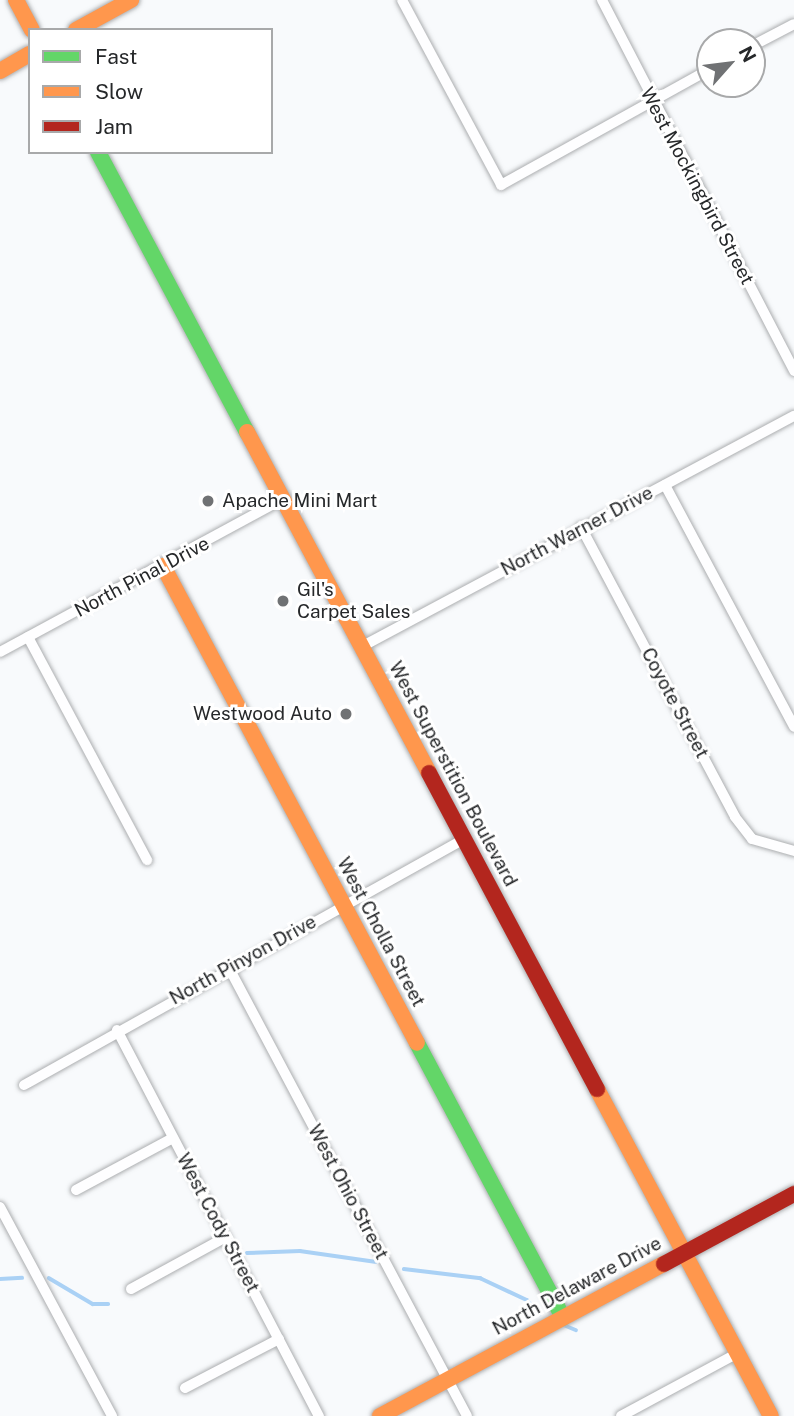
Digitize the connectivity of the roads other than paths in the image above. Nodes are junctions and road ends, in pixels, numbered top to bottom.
1 (16, 0) edge
2 (131, 0) edge
3 (402, 0) edge
4 (602, 0) edge
5 (794, 24) edge
6 (31, 28) edge
7 (80, 28) edge
8 (766, 39) edge
9 (28, 55) edge
10 (0, 71) edge
11 (696, 77) edge
12 (653, 102) junction
13 (99, 154) edge
14 (794, 371) edge
15 (794, 415) edge
16 (665, 485) junction
17 (283, 499) junction
18 (581, 527) junction
19 (163, 566) junction
20 (28, 637) junction
21 (361, 647) junction
22 (0, 652) edge
23 (794, 727) edge
24 (464, 839) junction
25 (794, 851) edge
26 (147, 860) dead end
27 (343, 905) junction
28 (229, 968) junction
29 (117, 1030) junction
30 (24, 1085) dead end
31 (173, 1138) junction
32 (76, 1190) dead end
33 (794, 1194) edge
34 (0, 1207) edge
35 (226, 1237) junction
36 (684, 1252) junction
37 (131, 1289) dead end
38 (563, 1318) junction
39 (279, 1339) junction
40 (738, 1353) junction
41 (448, 1379) junction
42 (185, 1388) dead end
43 (112, 1416) edge
44 (320, 1416) edge
45 (380, 1416) edge
46 (467, 1416) edge
47 (621, 1416) edge
48 (771, 1416) edge

1 - 6 main road
2 - 7 main road
3 - 12 street
4 - 12 street, West Mockingbird Street
5 - 8 street
9 - 10 main road
11 - 12 street
12 - 14 street, West Mockingbird Street
13 - 17 main road, West Superstition Boulevard
15 - 16 street, North Warner Drive
16 - 18 street, North Warner Drive
16 - 23 street
17 - 19 street, North Pinal Drive
17 - 21 main road, West Superstition Boulevard
18 - 21 street, North Warner Drive
18 - 25 street, Coyote Street
19 - 20 street, North Pinal Drive
19 - 27 main road, West Cholla Street
20 - 22 street, North Pinal Drive
20 - 26 street
21 - 24 main road, West Superstition Boulevard
24 - 27 street, North Pinyon Drive
24 - 36 main road, West Superstition Boulevard
27 - 28 street, North Pinyon Drive
27 - 38 main road, West Cholla Street
28 - 29 street, North Pinyon Drive
28 - 41 street, West Ohio Street
29 - 30 street, North Pinyon Drive
29 - 31 street, West Cody Street
31 - 32 street
31 - 35 street, West Cody Street
33 - 36 main road, North Delaware Drive
34 - 43 street
35 - 37 street
35 - 39 street, West Cody Street
36 - 38 main road, North Delaware Drive
36 - 40 main road, West Superstition Boulevard
38 - 41 main road, North Delaware Drive
39 - 42 street
39 - 44 street, West Cody Street
40 - 47 street
40 - 48 main road, West Superstition Boulevard
41 - 45 main road, North Delaware Drive
41 - 46 street, West Ohio Street

